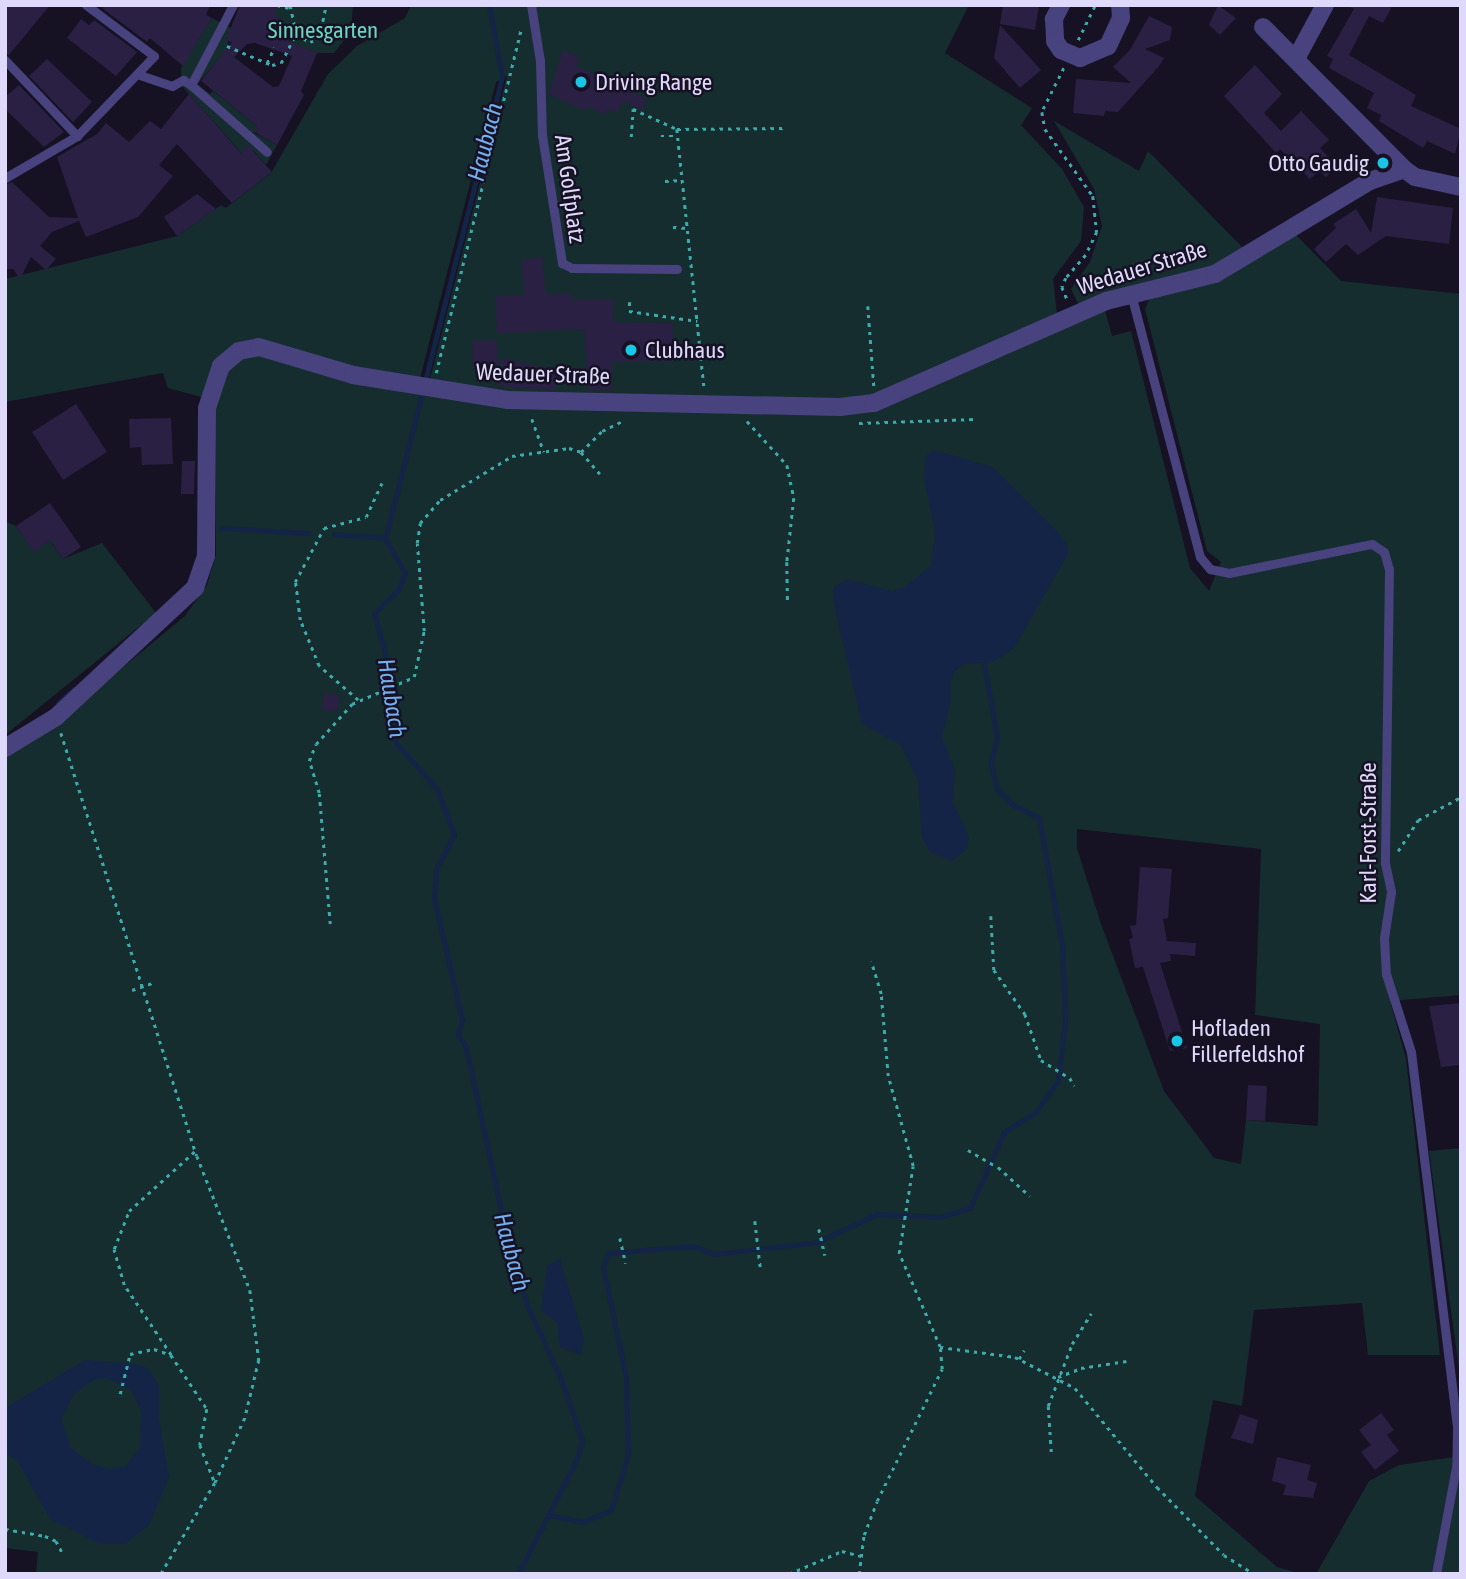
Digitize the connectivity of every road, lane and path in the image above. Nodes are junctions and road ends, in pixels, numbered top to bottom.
1 (86, 5) edge
2 (233, 5) edge
3 (277, 5) edge
4 (326, 5) edge
5 (531, 5) edge
6 (1061, 5) edge
7 (1120, 5) edge
8 (1325, 5) edge
9 (290, 6) edge
10 (522, 16) dead end
11 (1263, 26) dead end
12 (324, 27) junction
13 (336, 29) dead end
14 (296, 34) junction
15 (216, 43) junction
16 (274, 48) dead end
17 (1297, 57) junction
18 (5, 60) edge
19 (267, 63) junction
20 (136, 74) junction
21 (191, 85) junction
22 (786, 128) dead end
23 (677, 129) junction
24 (1045, 129) dead end
25 (77, 136) junction
26 (661, 136) dead end
27 (677, 136) junction
28 (631, 137) dead end
29 (267, 152) dead end
30 (1404, 169) junction
31 (5, 178) edge
32 (682, 180) junction
33 (665, 181) dead end
34 (1461, 187) edge
35 (673, 227) dead end
36 (687, 228) junction
37 (677, 269) dead end
38 (1131, 293) junction
39 (630, 302) dead end
40 (868, 306) dead end
41 (1073, 315) junction
42 (697, 321) junction
43 (424, 389) junction
44 (526, 400) junction
45 (874, 403) junction
46 (706, 404) junction
47 (636, 418) dead end
48 (733, 419) dead end
49 (975, 419) dead end
50 (746, 420) junction
51 (759, 421) dead end
52 (849, 424) dead end
53 (544, 452) junction
54 (581, 452) junction
55 (600, 474) dead end
56 (382, 483) dead end
57 (788, 601) dead end
58 (358, 701) junction
59 (55, 718) junction
60 (5, 748) edge
61 (1461, 797) edge
62 (1385, 863) junction
63 (992, 916) dead end
64 (330, 924) dead end
65 (871, 962) dead end
66 (155, 982) dead end
67 (142, 986) junction
68 (132, 990) dead end
69 (1074, 1086) dead end
70 (968, 1150) dead end
71 (195, 1151) junction
72 (1030, 1196) dead end
73 (755, 1221) dead end
74 (820, 1229) dead end
75 (620, 1238) dead end
76 (825, 1255) dead end
77 (626, 1262) dead end
78 (761, 1272) dead end
79 (1091, 1313) dead end
80 (940, 1346) junction
81 (1024, 1350) dead end
82 (171, 1355) junction
83 (1018, 1359) junction
84 (1126, 1361) dead end
85 (1058, 1377) junction
86 (120, 1392) dead end
87 (1052, 1452) dead end
88 (215, 1483) junction
89 (5, 1529) edge
90 (62, 1552) dead end
91 (861, 1556) junction
92 (161, 1574) edge
93 (789, 1574) edge
94 (859, 1574) edge
95 (1255, 1574) edge
96 (1436, 1574) edge

1 - 20 lane
2 - 15 lane
3 - 9 path
4 - 12 path
5 - 37 lane, Am Golfplatz
6 - 7 street
8 - 17 street
9 - 14 path
10 - 43 path
11 - 17 street
12 - 13 path
12 - 14 path
14 - 19 path
15 - 19 path
15 - 21 lane
16 - 19 path
17 - 30 street
18 - 25 lane
20 - 21 lane
20 - 25 lane
21 - 29 lane
22 - 23 path
23 - 27 path
23 - 28 path
24 - 41 path
25 - 31 lane
26 - 27 path
27 - 32 path
30 - 34 street
30 - 38 street, Wedauer Straße
32 - 33 path
32 - 36 path
35 - 36 path
36 - 42 path
38 - 41 street, Wedauer Straße
38 - 62 lane, Karl-Forst-Straße
39 - 42 path
40 - 45 path
41 - 45 street, Wedauer Straße
42 - 46 path
43 - 44 street, Wedauer Straße
43 - 59 street, Wedauer Straße
44 - 46 street, Wedauer Straße
44 - 53 path
45 - 46 street, Wedauer Straße
47 - 54 path
48 - 50 path
49 - 52 path
50 - 51 path
50 - 57 path
53 - 54 path
53 - 58 path
54 - 55 path
56 - 58 path
58 - 64 path
59 - 60 street, Wedauer Straße
59 - 67 path
61 - 62 path
62 - 96 lane, Karl-Forst-Straße
63 - 69 path
65 - 80 path
66 - 67 path
67 - 68 path
67 - 71 path
70 - 72 path
71 - 82 path
71 - 88 path
73 - 78 path
74 - 76 path
75 - 77 path
79 - 85 path
80 - 83 path
80 - 91 path
81 - 83 path
82 - 86 path
82 - 88 path
83 - 85 path
84 - 85 path
85 - 87 path
85 - 95 path
88 - 92 path
89 - 90 path
91 - 93 path
91 - 94 path

